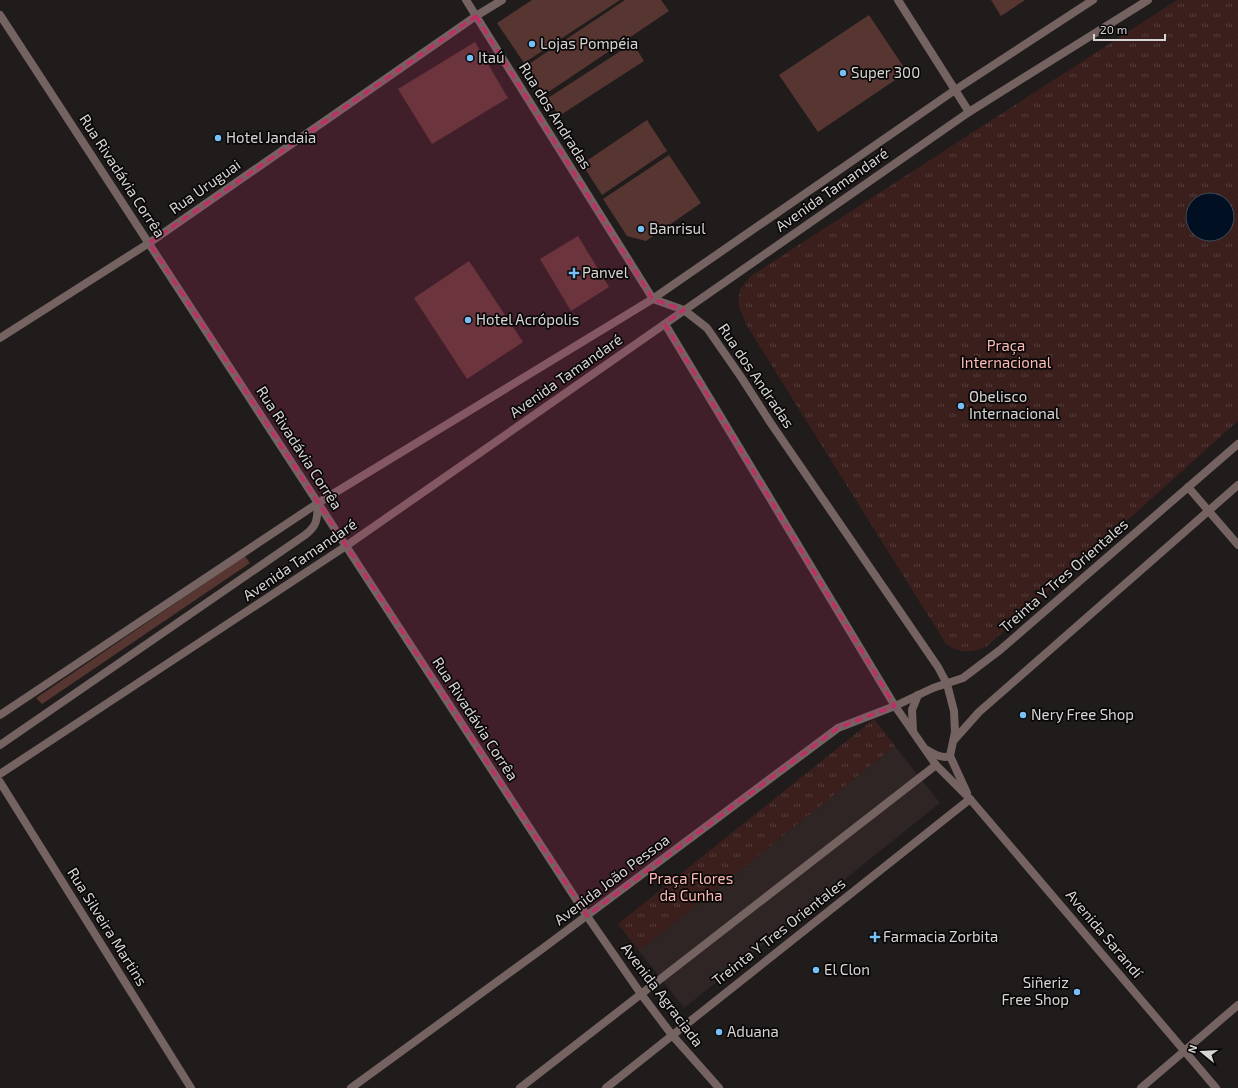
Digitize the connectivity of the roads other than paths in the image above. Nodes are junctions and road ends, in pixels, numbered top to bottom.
1 (466, 0) edge
2 (502, 0) edge
3 (898, 0) edge
4 (1093, 0) edge
5 (1148, 0) edge
6 (0, 15) edge
7 (476, 16) junction
8 (955, 90) junction
9 (969, 112) junction
10 (149, 243) junction
11 (653, 299) junction
12 (684, 310) junction
13 (665, 324) junction
14 (0, 338) edge
15 (1238, 444) edge
16 (1238, 485) edge
17 (1188, 487) junction
18 (318, 503) junction
19 (1208, 511) junction
20 (1238, 545) edge
21 (346, 546) junction
22 (947, 684) junction
23 (918, 695) junction
24 (895, 706) junction
25 (0, 715) edge
26 (913, 732) junction
27 (953, 741) junction
28 (0, 745) edge
29 (925, 749) junction
30 (950, 756) junction
31 (936, 765) junction
32 (0, 774) edge
33 (0, 782) edge
34 (970, 799) junction
35 (587, 916) junction
36 (641, 994) junction
37 (1238, 1006) edge
38 (672, 1035) junction
39 (1185, 1051) junction
40 (191, 1088) edge
41 (351, 1088) edge
42 (520, 1088) edge
43 (606, 1088) edge
44 (719, 1088) edge
45 (1141, 1088) edge
46 (1216, 1088) edge

1 - 7 street, Rua dos Andradas
2 - 7 street, Rua Uruguai
3 - 8 street
4 - 8 street, Avenida Tamandaré
5 - 9 street, Avenida Tamandaré
6 - 10 street, Rua Rivadávia Corrêa
7 - 10 street, Rua Uruguai
7 - 11 street, Rua dos Andradas
8 - 9 street
8 - 11 street, Avenida Tamandaré
9 - 12 street, Avenida Tamandaré
10 - 14 street, Rua Uruguai
10 - 18 street, Rua Rivadávia Corrêa
11 - 12 street, Rua dos Andradas
11 - 18 street, Avenida Tamandaré
12 - 13 street, Avenida Tamandaré
12 - 22 street, Rua dos Andradas
13 - 21 street, Avenida Tamandaré
13 - 24 street
15 - 17 street, Treinta Y Tres Orientales
16 - 19 street
17 - 19 street
17 - 22 street, Treinta Y Tres Orientales
18 - 21 street, Rua Rivadávia Corrêa
18 - 25 street, Avenida Tamandaré
18 - 28 street
19 - 20 street
19 - 27 street
21 - 32 street, Avenida Tamandaré
21 - 35 street, Rua Rivadávia Corrêa
22 - 23 street, Treinta Y Tres Orientales
22 - 27 street
23 - 24 street, Treinta Y Tres Orientales
23 - 26 street
24 - 26 street, Avenida Sarandí
24 - 35 street, Avenida João Pessoa
26 - 29 street, Avenida Sarandí
27 - 30 street
29 - 30 street
29 - 31 street, Avenida Sarandí
30 - 34 street, Avenida Sarandí
31 - 34 street, Avenida Sarandí
31 - 36 street
33 - 40 street, Rua Silveira Martins
34 - 38 street, Treinta Y Tres Orientales
34 - 39 street, Avenida Sarandí
35 - 36 street, Avenida Agraciada
35 - 41 street, Avenida João Pessoa
36 - 38 street, Avenida Agraciada
36 - 42 street
37 - 39 street
38 - 43 street, Treinta Y Tres Orientales
38 - 44 street, Avenida Agraciada
39 - 45 street
39 - 46 street, Avenida Sarandí

